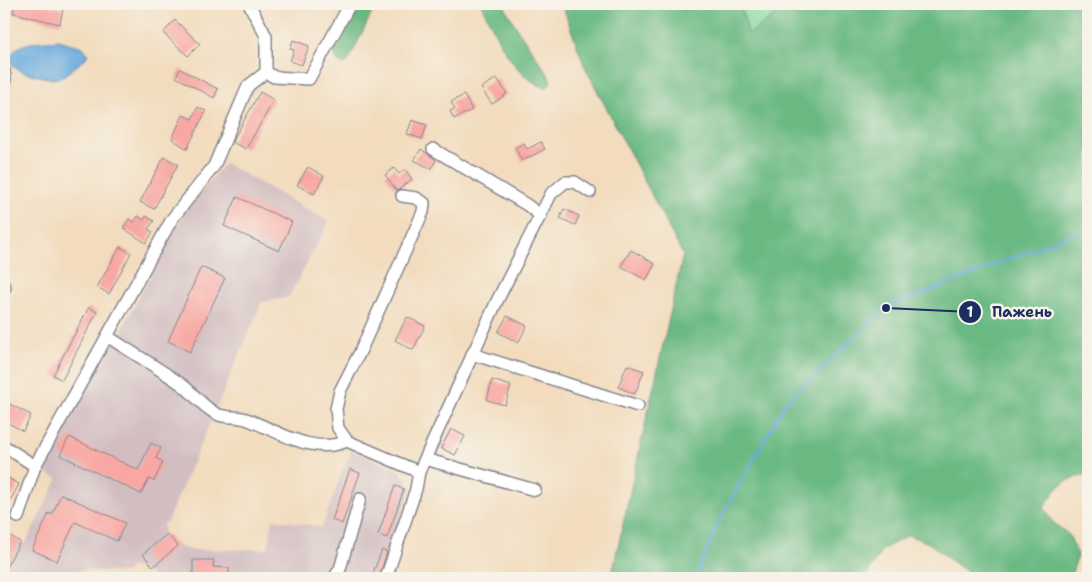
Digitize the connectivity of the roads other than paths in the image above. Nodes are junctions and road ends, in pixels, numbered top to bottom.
1 (249, 4) edge
2 (350, 4) edge
3 (4, 71) edge
4 (266, 72) junction
5 (4, 89) edge
6 (433, 149) dead end
7 (590, 192) dead end
8 (402, 196) dead end
9 (541, 216) junction
10 (107, 336) junction
11 (472, 354) junction
12 (638, 406) dead end
13 (347, 441) junction
14 (4, 446) edge
15 (425, 459) junction
16 (35, 466) junction
17 (419, 472) junction
18 (535, 490) dead end
19 (360, 499) dead end
20 (18, 517) dead end
21 (334, 578) edge
22 (386, 578) edge

1 - 4 street
2 - 4 street
3 - 5 street
4 - 10 street
6 - 9 street
7 - 9 street
8 - 13 street
9 - 11 street
10 - 13 street
10 - 16 street
11 - 12 street
11 - 15 street
13 - 17 street
14 - 16 street
15 - 17 street
15 - 18 street
16 - 20 street
17 - 22 street
19 - 21 street

